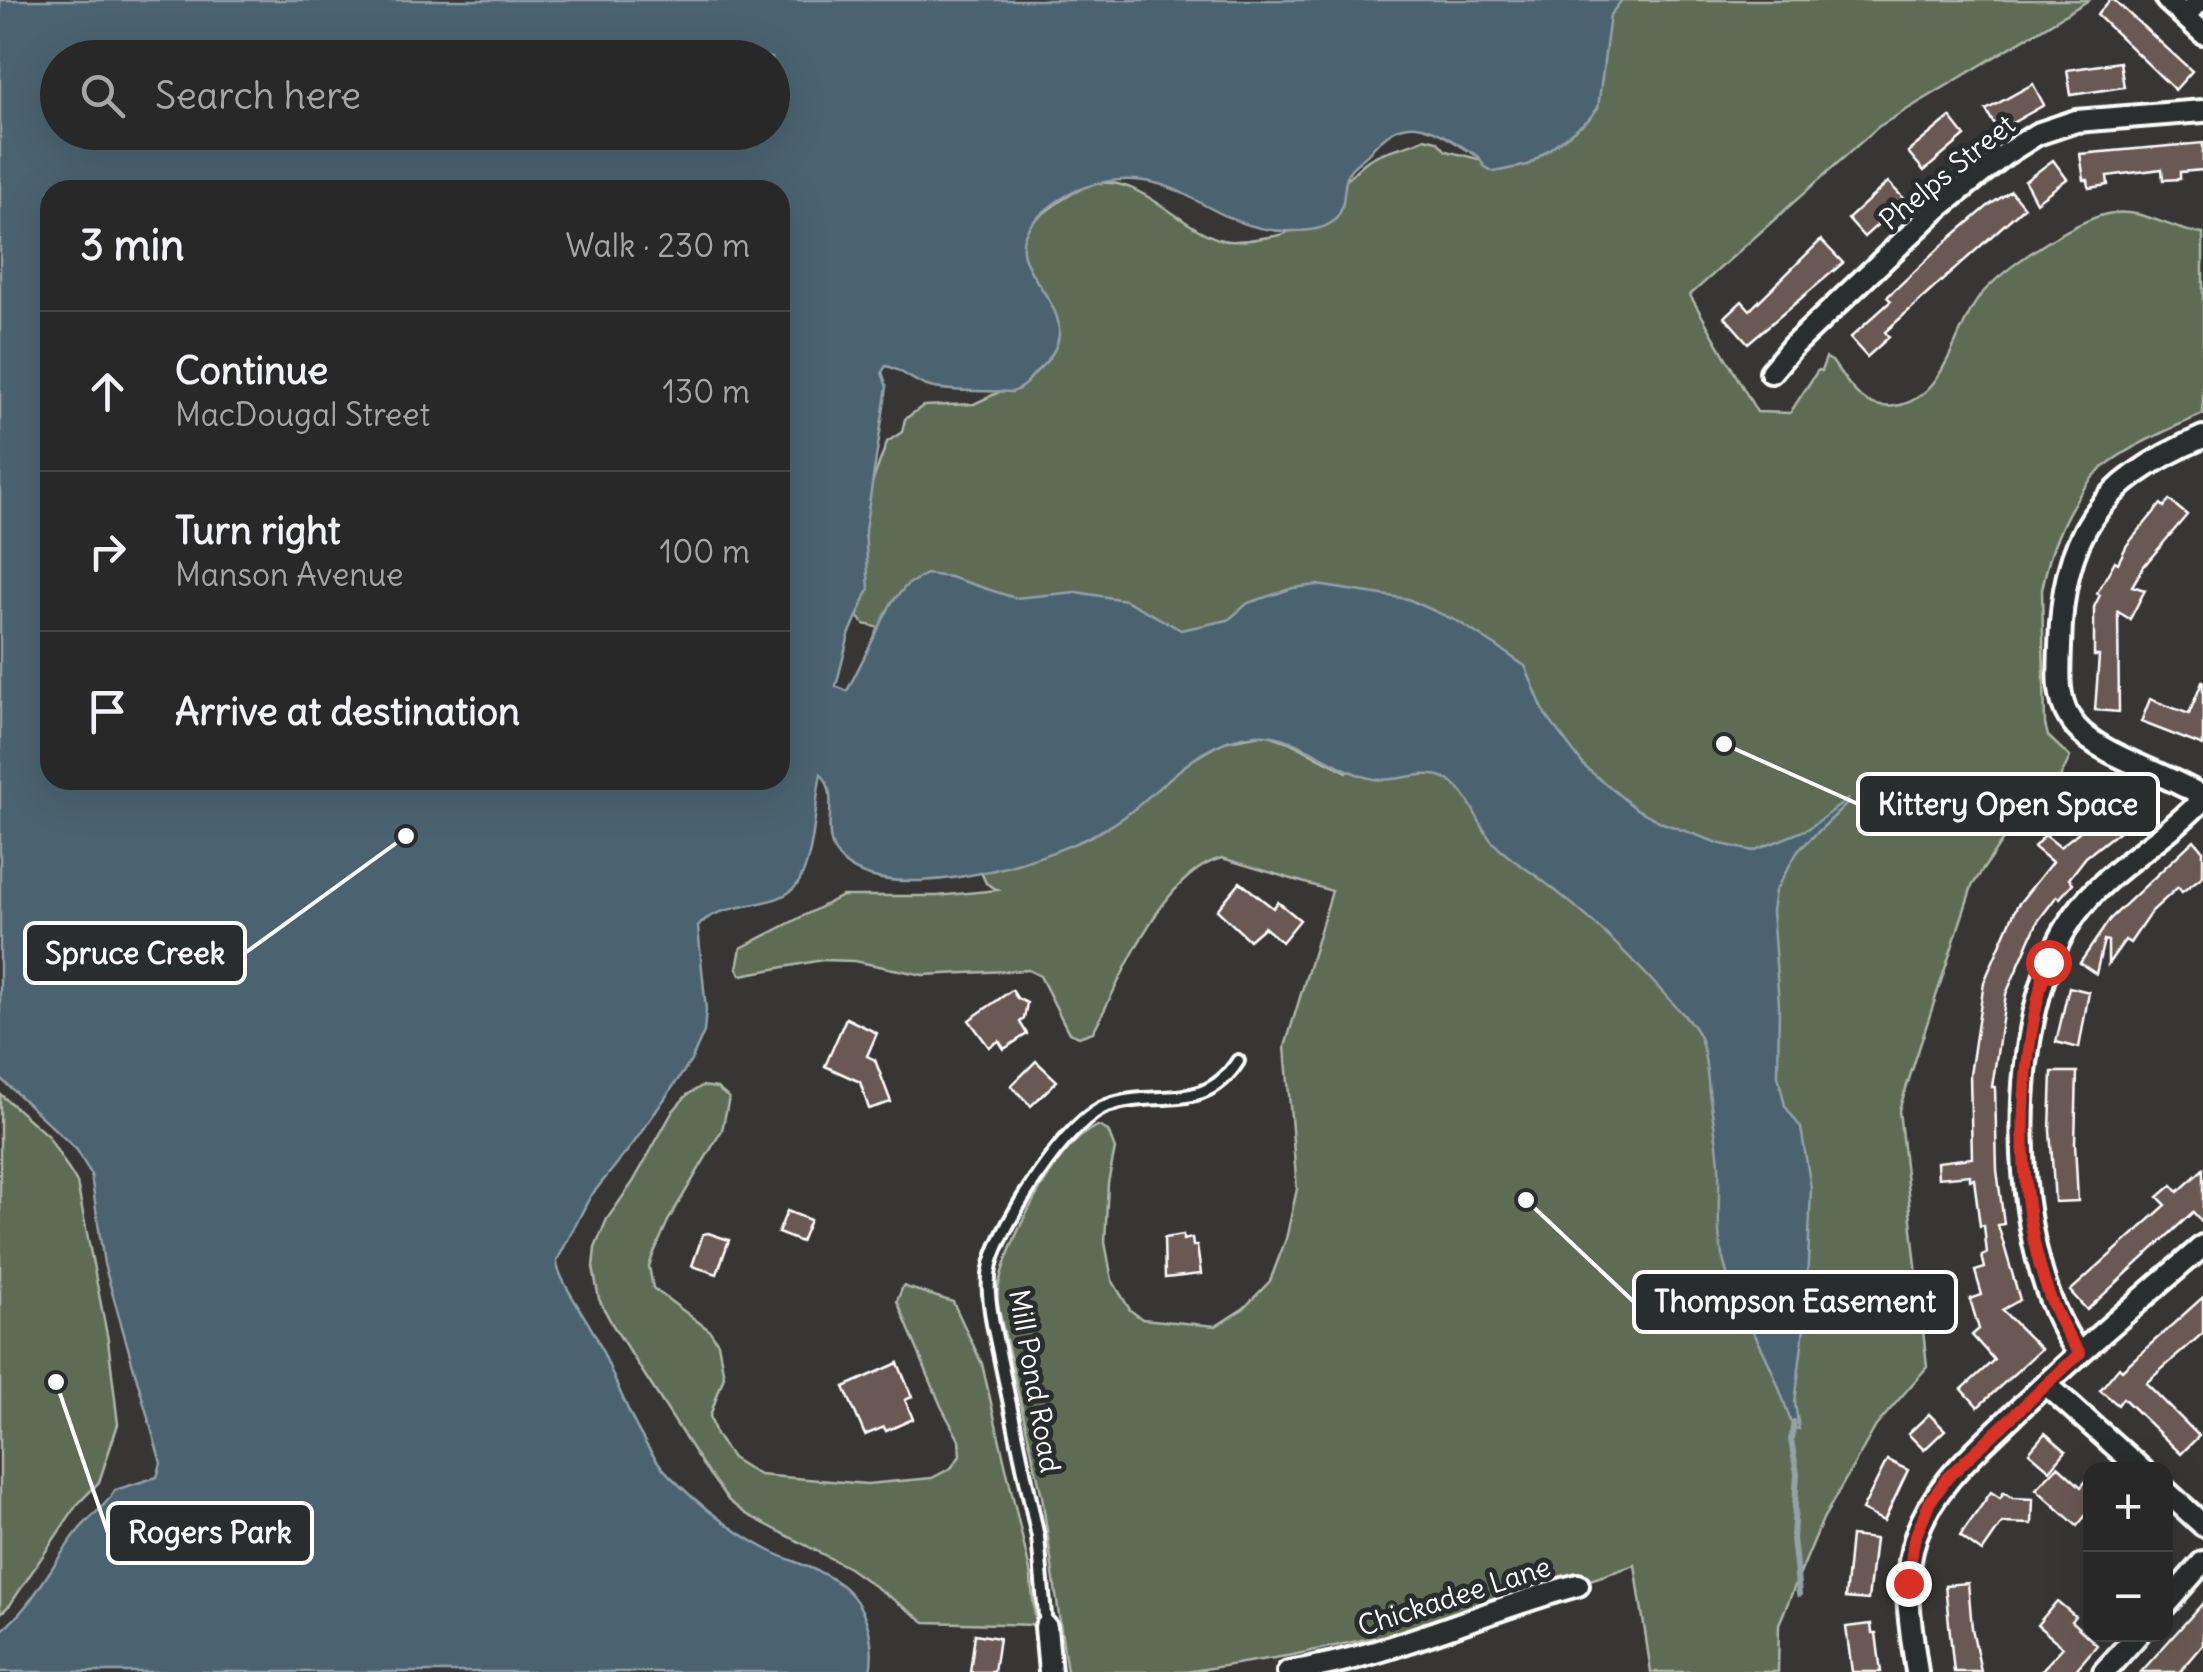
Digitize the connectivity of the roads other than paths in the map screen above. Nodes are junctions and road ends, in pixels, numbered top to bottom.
1 (2167, 0) edge
2 (2193, 8) edge
3 (2203, 33) edge
4 (2203, 111) edge
5 (1771, 372) dead end
6 (2203, 438) edge
7 (2203, 798) edge
8 (1238, 1062) dead end
9 (2203, 1246) edge
10 (2080, 1353) junction
11 (2046, 1384) junction
12 (2133, 1462) edge
13 (2173, 1497) edge
14 (2203, 1525) edge
15 (2203, 1562) edge
16 (1578, 1585) dead end
17 (2173, 1596) edge
18 (1046, 1627) joint
19 (2131, 1642) edge
20 (1050, 1672) edge
21 (1288, 1672) edge
22 (1917, 1672) edge
23 (2104, 1672) edge

1 - 2 street
2 - 3 street
4 - 5 street, Phelps Street
6 - 7 street
7 - 10 street
8 - 18 lane, Mill Pond Road
9 - 10 street
10 - 11 street
11 - 12 street
11 - 22 street
13 - 14 street
15 - 17 street
16 - 21 street, Chickadee Lane
18 - 20 street, Mill Pond Road
19 - 23 street

